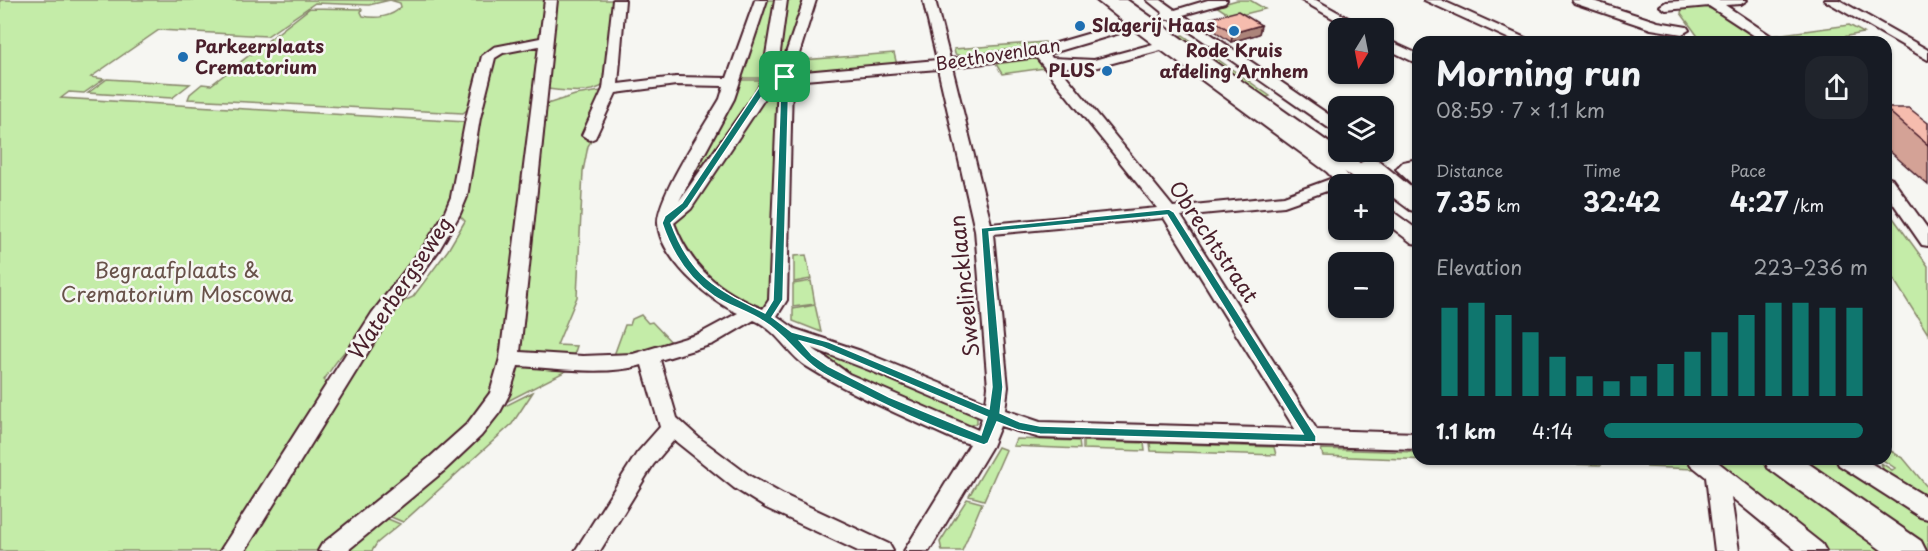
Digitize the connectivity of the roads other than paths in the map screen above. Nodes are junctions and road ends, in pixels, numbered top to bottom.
1 (551, 0) edge
2 (619, 0) edge
3 (761, 0) edge
4 (781, 0) edge
5 (810, 0) edge
6 (929, 0) edge
7 (1102, 0) edge
8 (1115, 0) edge
9 (1137, 0) edge
10 (1221, 0) edge
11 (1307, 0) edge
12 (1430, 0) edge
13 (1578, 0) edge
14 (1740, 0) edge
15 (1830, 0) edge
16 (1710, 1) edge
17 (1663, 3) edge
18 (1154, 15) edge
19 (1340, 18) edge
20 (1682, 30) junction
21 (1513, 36) edge
22 (1686, 36) edge
23 (1764, 36) edge
24 (546, 41) junction
25 (1163, 45) junction
26 (1394, 48) edge
27 (1928, 56) edge
28 (1045, 57) junction
29 (1412, 57) edge
30 (944, 64) junction
31 (777, 78) junction
32 (733, 82) junction
33 (610, 89) junction
34 (1328, 122) edge
35 (590, 135) dead end
36 (1328, 143) edge
37 (1352, 162) edge
38 (1365, 162) edge
39 (1412, 165) edge
40 (1338, 174) edge
41 (1366, 174) edge
42 (1412, 176) edge
43 (1328, 185) edge
44 (1892, 190) edge
45 (1394, 193) edge
46 (1412, 200) edge
47 (1412, 202) edge
48 (1169, 212) junction
49 (669, 218) junction
50 (1394, 221) edge
51 (984, 230) junction
52 (1412, 235) edge
53 (1928, 241) edge
54 (771, 323) junction
55 (510, 358) junction
56 (650, 358) junction
57 (994, 415) junction
58 (673, 427) junction
59 (1312, 439) junction
60 (984, 440) junction
61 (1412, 441) edge
62 (1787, 465) edge
63 (1862, 465) edge
64 (1708, 466) edge
65 (1928, 510) edge
66 (232, 551) edge
67 (330, 551) edge
68 (587, 551) edge
69 (881, 551) edge
70 (916, 551) edge
71 (1727, 551) edge
72 (1814, 551) edge
73 (1909, 551) edge

1 - 24 street
2 - 33 street
3 - 32 street
4 - 31 street
5 - 31 street
6 - 30 street, Sweelincklaan
7 - 18 street
8 - 18 street
9 - 18 street
10 - 18 street, Beethovenlaan
11 - 19 street
12 - 21 street
13 - 20 street
14 - 16 street
15 - 27 street
16 - 17 street
16 - 23 street
17 - 20 street
18 - 25 street
18 - 28 street, Beethovenlaan
18 - 34 street
18 - 36 street
20 - 22 street
24 - 55 street
24 - 66 street, Waterbergseweg
25 - 28 street, Beethovenlaan
25 - 40 street
26 - 29 street
28 - 30 street, Beethovenlaan
28 - 48 street, Obrechtstraat
30 - 31 street, Beethovenlaan
30 - 51 street, Sweelincklaan
31 - 49 street
31 - 54 street
32 - 33 street
32 - 49 street
33 - 35 street
37 - 41 street
38 - 46 street
39 - 42 street
43 - 48 street
44 - 53 street
45 - 47 street
48 - 51 street
48 - 59 street, Obrechtstraat
49 - 54 street
50 - 52 street
51 - 57 street, Sweelincklaan
54 - 56 street
54 - 57 street
54 - 60 street
55 - 56 street
55 - 67 street
56 - 58 street
57 - 59 street
57 - 60 street, Sweelincklaan
58 - 68 street
58 - 69 street
59 - 61 street
60 - 70 street, Sweelincklaan
62 - 73 street
63 - 65 street
64 - 71 street
64 - 72 street

